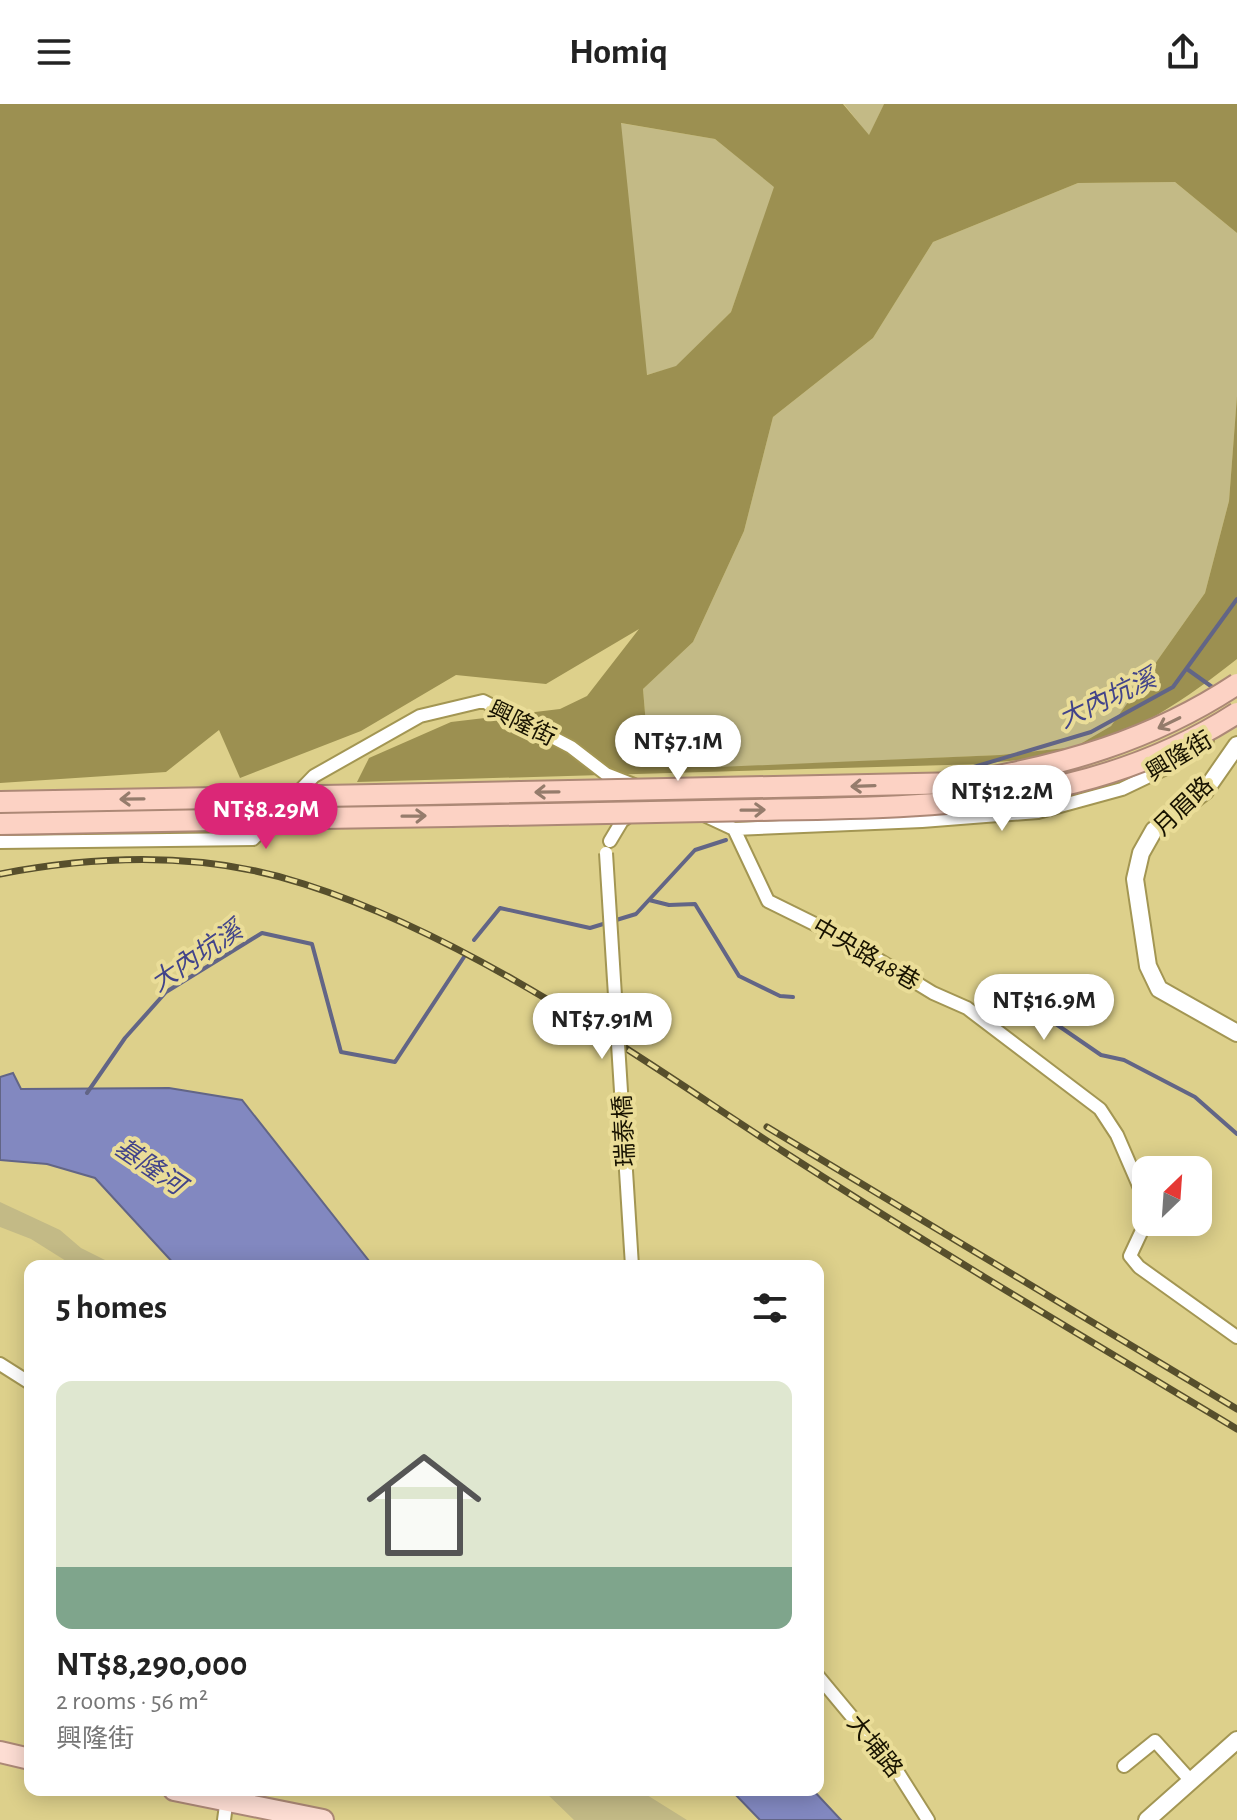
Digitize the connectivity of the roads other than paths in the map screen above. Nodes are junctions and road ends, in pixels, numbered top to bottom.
1 (1237, 684) edge
2 (1237, 713) edge
3 (1237, 721) edge
4 (1237, 745) edge
5 (606, 774) junction
6 (673, 800) junction
7 (0, 802) edge
8 (0, 824) edge
9 (734, 829) junction
10 (0, 842) edge
11 (608, 847) junction
12 (1237, 1033) edge
13 (632, 1260) edge
14 (1237, 1337) edge
15 (0, 1364) edge
16 (24, 1379) edge
17 (824, 1683) edge
18 (1237, 1740) edge
19 (0, 1752) edge
20 (24, 1758) edge
21 (1124, 1766) dead end
22 (1191, 1781) junction
23 (198, 1796) edge
24 (226, 1803) edge
25 (323, 1820) edge
26 (928, 1820) edge
27 (1147, 1820) edge

1 -> 7 highway, bridge
8 -> 2 highway, bridge
3 - 9 street, 興隆街
4 - 12 street, 月眉路
5 - 6 street, 興隆街
5 - 10 street, 興隆街
5 - 11 street
6 - 9 street, 興隆街
6 - 11 street
9 - 14 street, 中央路48巷
11 - 13 street, 瑞泰橋, bridge
15 - 16 street
17 - 26 street, 大埔路
18 - 22 street
19 - 20 main road
21 - 22 street
22 - 27 street
23 - 24 main road
24 - 25 main road

